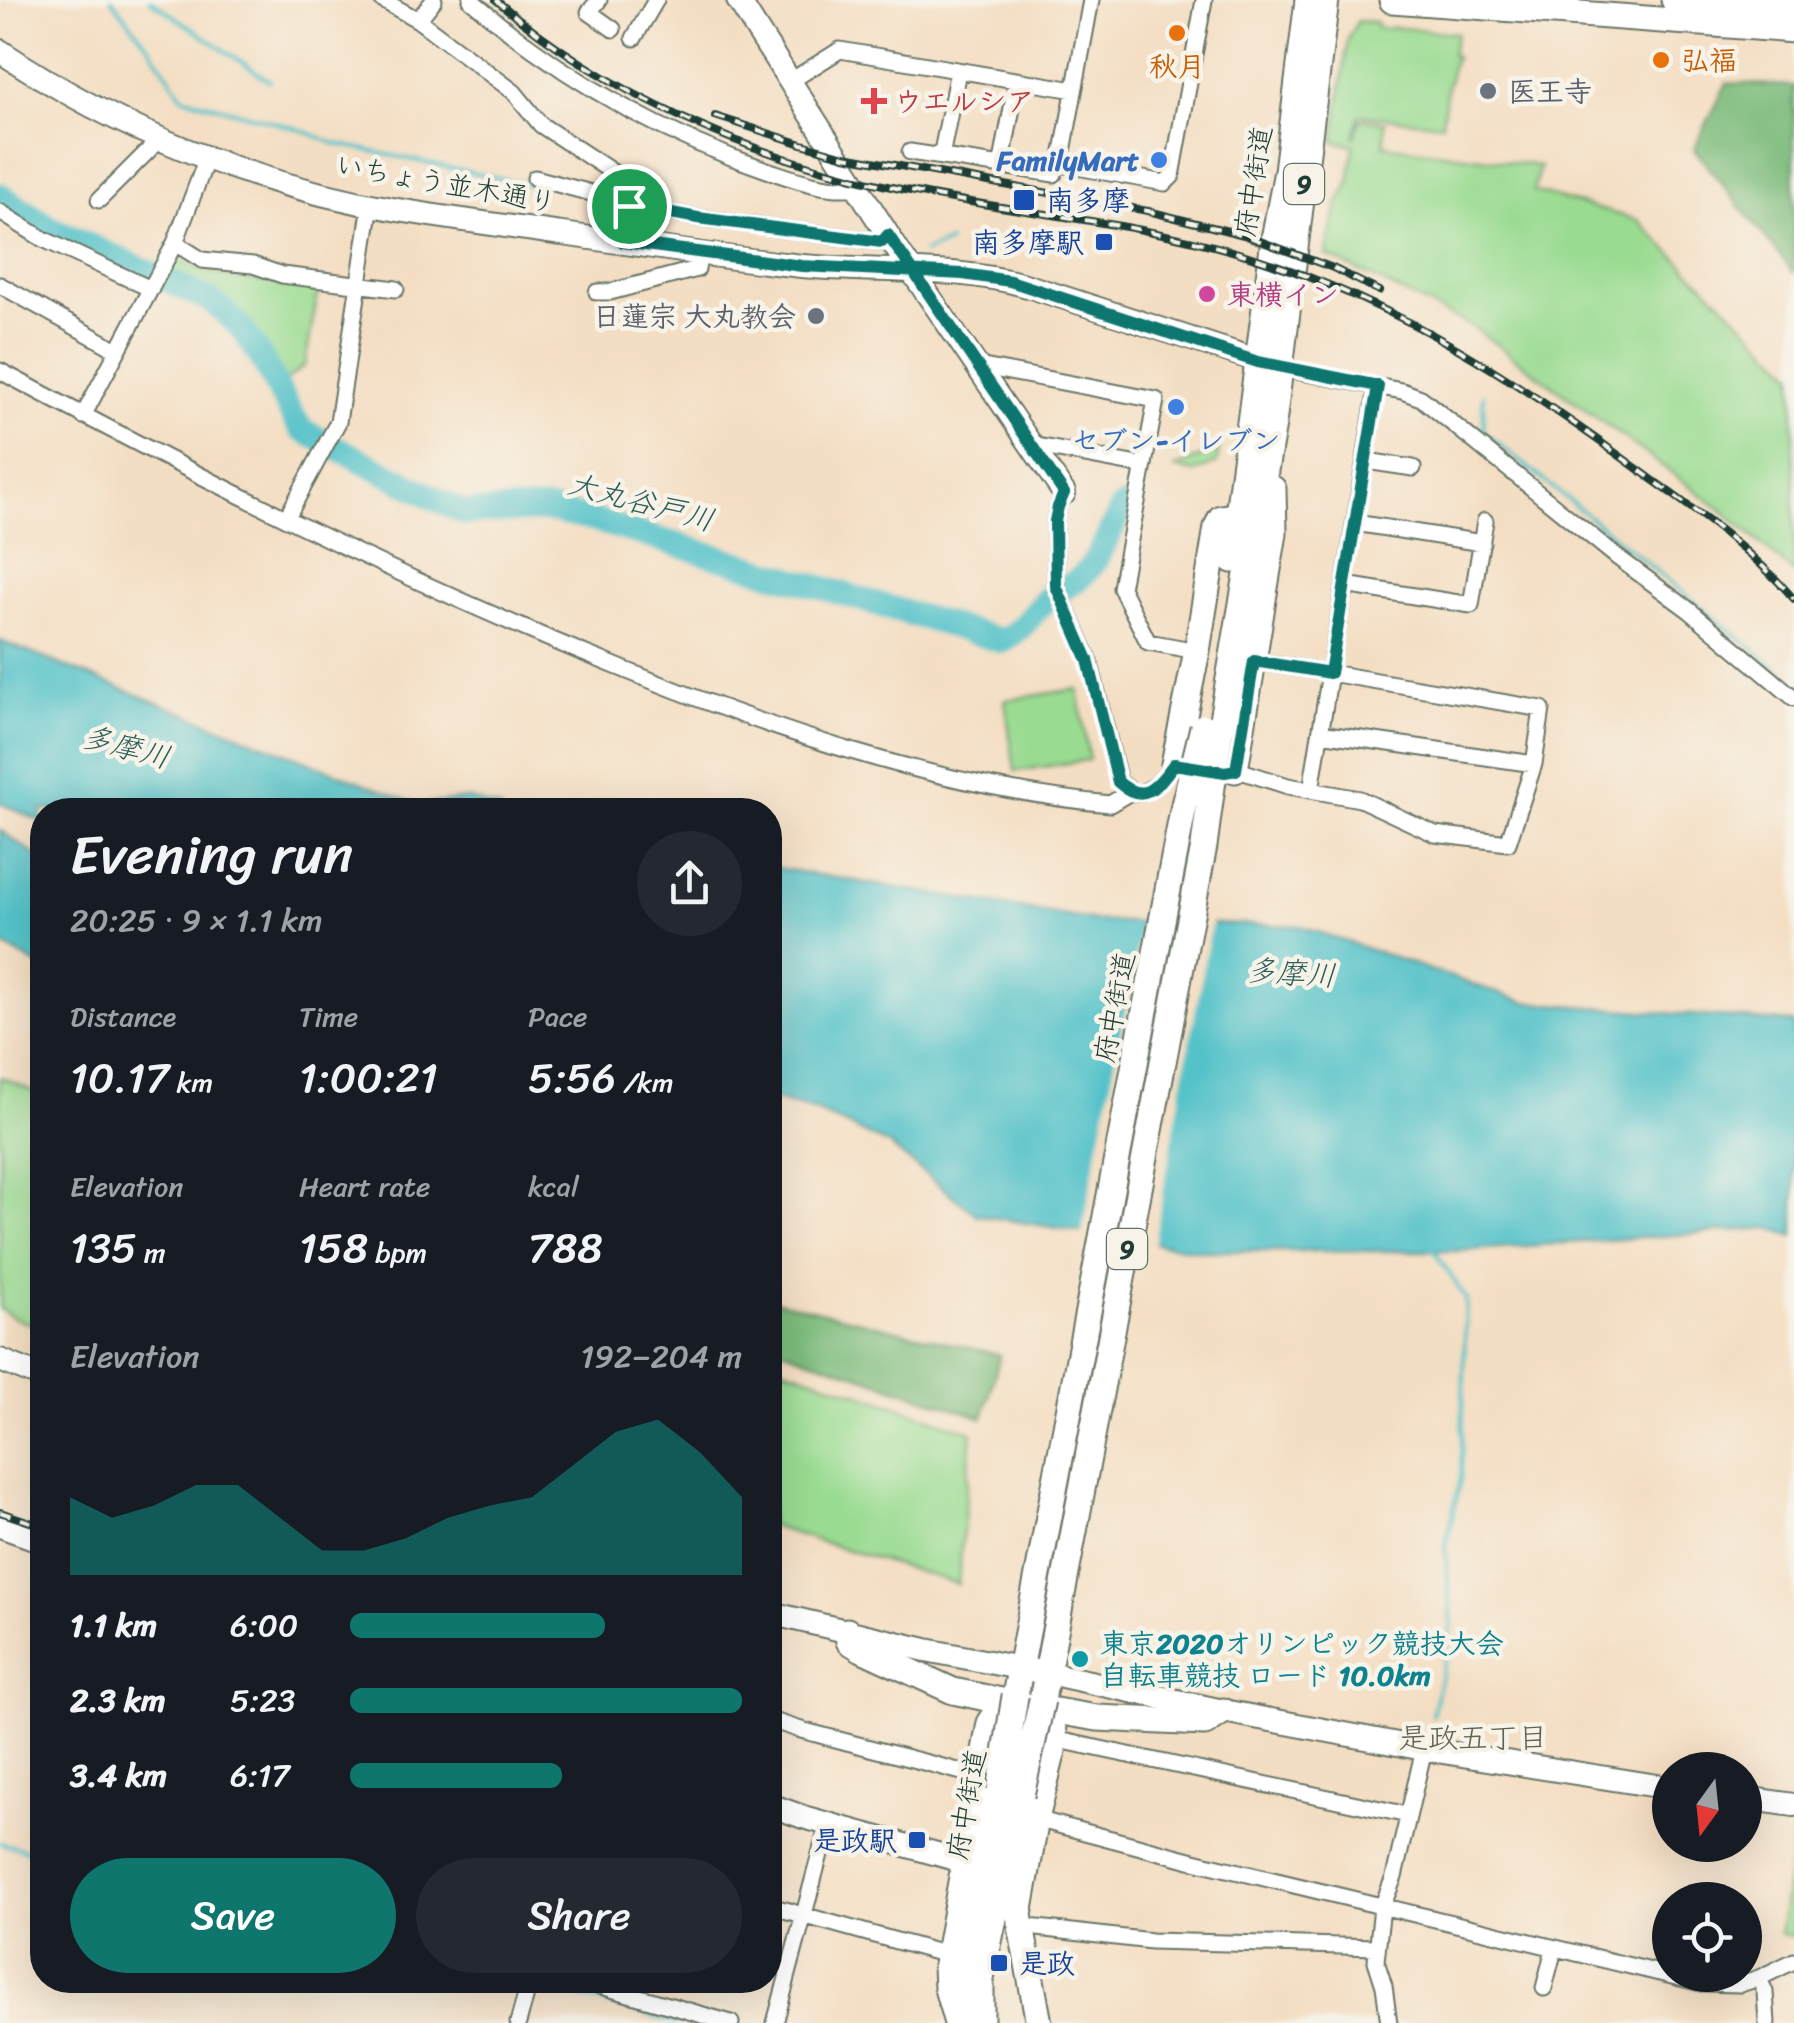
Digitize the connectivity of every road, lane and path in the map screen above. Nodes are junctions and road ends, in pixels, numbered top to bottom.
1 (382, 0) edge
2 (434, 0) edge
3 (471, 0) edge
4 (599, 0) edge
5 (656, 0) edge
6 (738, 0) edge
7 (1091, 0) edge
8 (1204, 0) edge
9 (1308, 0) edge
10 (1326, 0) edge
11 (1392, 0) edge
12 (1674, 0) edge
13 (1600, 8) edge
14 (1794, 8) edge
15 (418, 20) junction
16 (613, 29) dead end
17 (1794, 30) edge
18 (634, 38) dead end
19 (0, 51) edge
20 (958, 70) junction
21 (1017, 81) junction
22 (789, 82) junction
23 (1074, 90) junction
24 (160, 139) junction
25 (910, 152) dead end
26 (941, 157) junction
27 (207, 158) junction
28 (1001, 167) junction
29 (1054, 174) dead end
30 (535, 178) dead end
31 (856, 187) junction
32 (99, 200) dead end
33 (370, 204) junction
34 (0, 212) edge
35 (627, 218) junction
36 (888, 235) junction
37 (176, 243) junction
38 (700, 252) junction
39 (913, 271) junction
40 (154, 282) junction
41 (360, 283) junction
42 (0, 286) edge
43 (396, 289) dead end
44 (597, 292) dead end
45 (117, 350) junction
46 (1269, 365) junction
47 (978, 366) junction
48 (0, 371) edge
49 (1378, 386) junction
50 (83, 416) junction
51 (1273, 424) junction
52 (1032, 445) junction
53 (1366, 461) junction
54 (1143, 466) junction
55 (1414, 468) dead end
56 (1064, 493) joint
57 (1239, 515) junction
58 (286, 519) junction
59 (1485, 522) dead end
60 (1356, 523) junction
61 (1482, 543) junction
62 (1345, 585) junction
63 (1197, 651) junction
64 (1254, 661) junction
65 (1330, 673) junction
66 (1794, 698) edge
67 (1211, 729) junction
68 (1320, 732) junction
69 (1174, 764) junction
70 (1534, 764) junction
71 (1236, 770) junction
72 (1311, 790) junction
73 (1130, 792) junction
74 (1196, 806) junction
75 (0, 1360) edge
76 (30, 1372) edge
77 (0, 1526) edge
78 (30, 1537) edge
79 (782, 1616) edge
80 (847, 1632) junction
81 (1022, 1656) junction
82 (1049, 1662) junction
83 (976, 1695) junction
84 (1036, 1712) junction
85 (1224, 1712) junction
86 (990, 1723) junction
87 (782, 1724) edge
88 (1424, 1749) junction
89 (1652, 1785) edge
90 (1000, 1788) junction
91 (1762, 1800) edge
92 (1794, 1805) edge
93 (782, 1808) edge
94 (1408, 1815) junction
95 (1036, 1819) junction
96 (828, 1824) junction
97 (966, 1862) junction
98 (1382, 1907) junction
99 (782, 1910) edge
100 (804, 1916) junction
101 (1020, 1926) junction
102 (1377, 1948) junction
103 (1554, 1949) junction
104 (948, 1955) junction
105 (1794, 1961) edge
106 (1652, 1972) edge
107 (1762, 1977) edge
108 (1762, 1985) edge
109 (1544, 1988) dead end
110 (526, 1993) edge
111 (626, 1993) edge
112 (518, 2023) edge
113 (731, 2023) edge
114 (775, 2023) edge
115 (959, 2023) edge
116 (981, 2023) edge
117 (1039, 2023) edge
118 (1389, 2023) edge
119 (1767, 2023) edge

1 - 15 street
2 - 15 street
3 - 31 street
4 - 16 street
5 - 18 street
6 - 22 street
7 - 23 street
8 - 23 street
9 - 46 main road, 府中街道 / 9
10 - 46 main road, 府中街道 / 9
11 - 13 main road
12 - 14 main road
13 - 17 main road
15 - 35 street
19 - 24 street, いちょう並木通り
20 - 21 street
20 - 22 street
20 - 26 street
21 - 23 street
21 - 28 street
22 - 31 street
24 - 27 street, いちょう並木通り
24 - 32 street
25 - 26 street
26 - 28 street
27 - 33 street, いちょう並木通り
27 - 37 street
28 - 29 street
30 - 35 street
31 - 36 street
33 - 35 street, いちょう並木通り
33 - 41 street
34 - 40 street
35 - 36 street
35 - 38 street, いちょう並木通り
36 - 39 street
37 - 40 street
37 - 41 street
38 - 39 street, いちょう並木通り
38 - 44 street
39 - 46 street, いちょう並木通り
39 - 47 street
40 - 45 street
41 - 43 street
41 - 58 street
42 - 45 street
45 - 50 street
46 - 49 street
46 - 51 main road, 府中街道 / 9
46 - 57 main road, 府中街道 / 9
47 - 52 street
47 - 54 street
48 - 50 street
49 - 53 street
49 - 66 street
50 - 58 street
51 - 64 main road
51 - 67 main road, 府中街道 / 9
52 - 54 street
52 - 56 street
53 - 55 street
53 - 60 street
54 - 63 street
56 - 73 street
57 - 63 main road
57 - 67 main road, 府中街道 / 9
58 - 73 street
59 - 61 street
60 - 61 street
60 - 62 street
61 - 62 street
62 - 65 street
63 - 69 main road
64 - 65 street
64 - 71 main road
65 - 68 street
65 - 70 street
67 - 74 main road, 府中街道 / 9, bridge
68 - 70 street
68 - 72 street
69 - 71 street
69 - 73 street
70 - 72 street
71 - 72 street
74 - 81 main road, 府中街道 / 9
74 - 82 main road, 府中街道 / 9
75 - 76 street
77 - 78 street
79 - 80 street
80 - 81 street
80 - 83 main road
81 - 82 street
81 - 84 main road, 府中街道 / 9
82 - 84 main road, 府中街道 / 9
82 - 85 street
83 - 84 main road
83 - 86 main road
84 - 85 main road
84 - 86 main road
84 - 90 main road, 府中街道 / 9, bridge
84 - 94 street
84 - 95 main road
85 - 88 street
86 - 90 main road
87 - 90 street
88 - 89 street
88 - 94 street
90 - 97 main road
90 - 115 main road, 府中街道 / 9
90 - 116 main road, 府中街道 / 9
91 - 92 street
93 - 96 street
94 - 98 street
95 - 98 street
95 - 101 main road
96 - 97 street
96 - 100 street
97 - 104 main road
98 - 102 street
98 - 103 street
99 - 100 street
100 - 104 street
100 - 114 street
101 - 102 street
101 - 117 main road
102 - 118 street
103 - 106 street
103 - 109 street
104 - 115 main road
105 - 107 street
108 - 119 street
110 - 112 street
111 - 113 street

